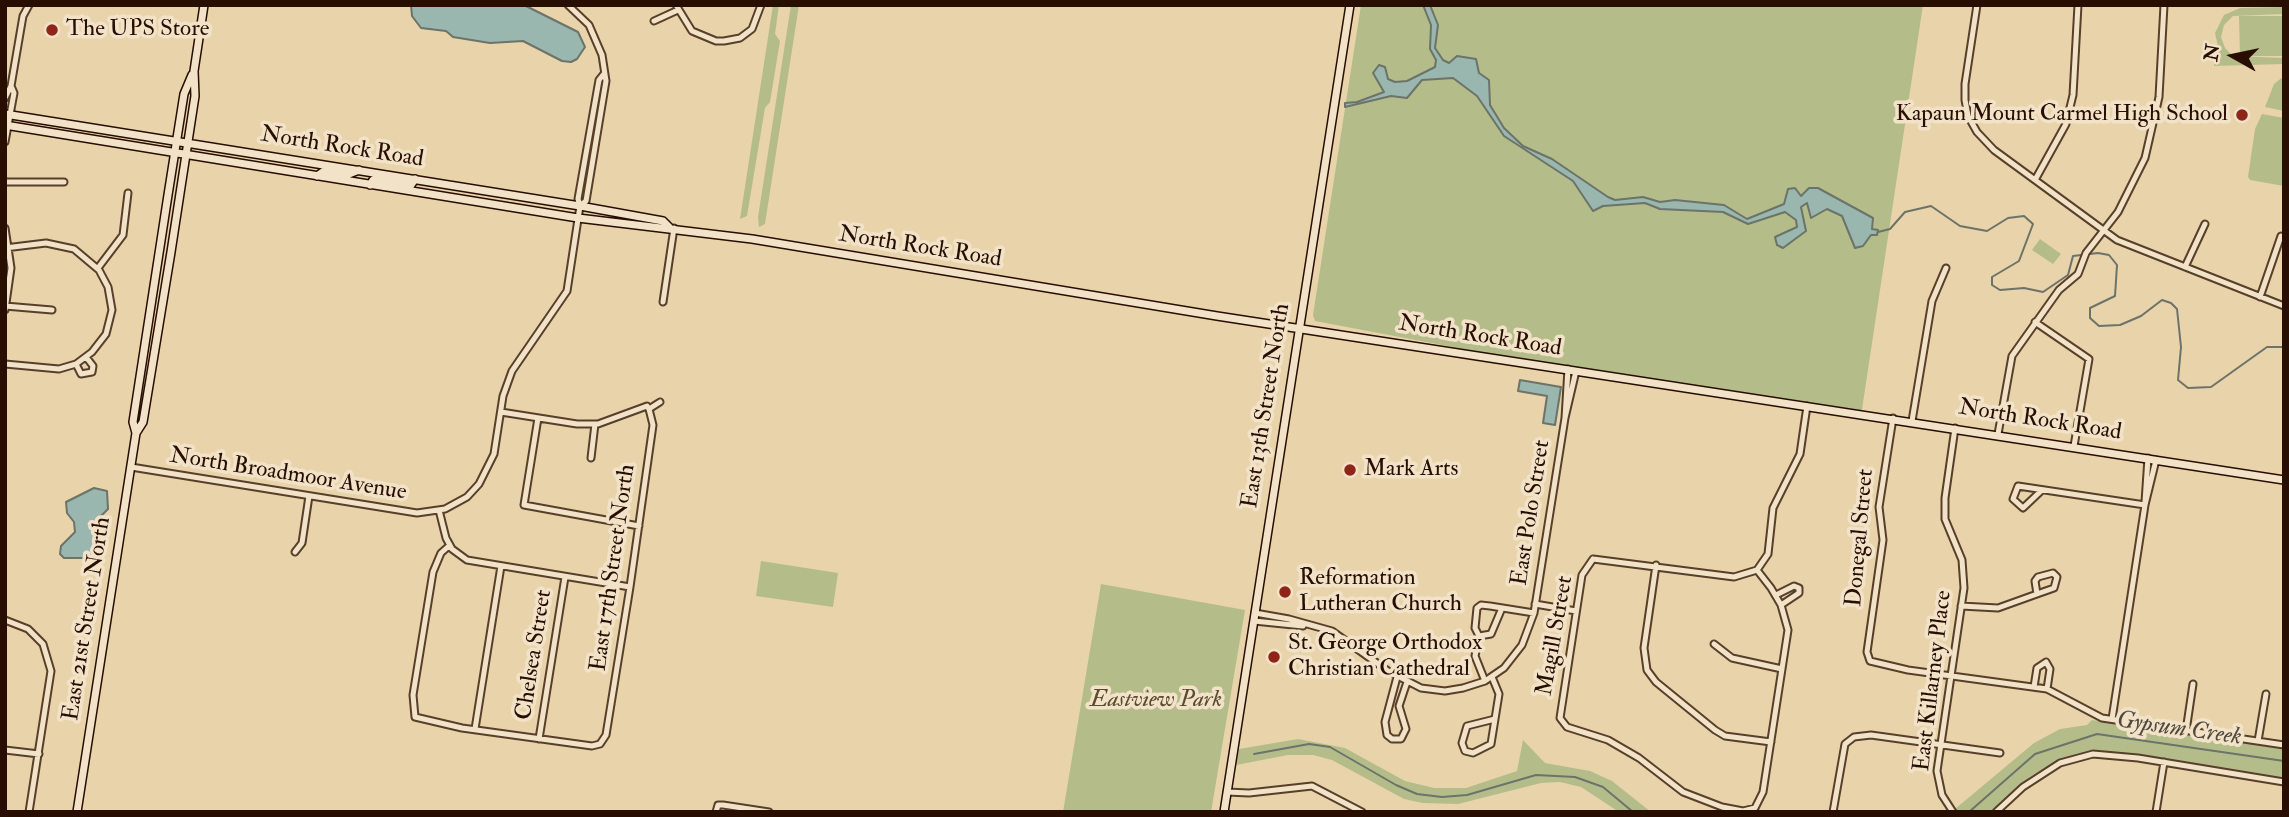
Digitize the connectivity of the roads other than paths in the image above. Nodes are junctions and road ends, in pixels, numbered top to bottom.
1 (29, 5) edge
2 (204, 5) edge
3 (568, 5) edge
4 (761, 5) edge
5 (1350, 5) edge
6 (1977, 5) edge
7 (2078, 5) edge
8 (2164, 5) edge
9 (677, 8) edge
10 (654, 21) dead end
11 (194, 71) junction
12 (11, 86) junction
13 (5, 98) edge
14 (8, 114) edge
15 (7, 126) edge
16 (177, 140) junction
17 (5, 142) edge
18 (188, 142) junction
19 (175, 153) junction
20 (186, 155) junction
21 (359, 170) junction
22 (317, 176) junction
23 (415, 179) junction
24 (2035, 180) junction
25 (5, 182) edge
26 (64, 182) dead end
27 (370, 185) junction
28 (128, 193) dead end
29 (580, 206) junction
30 (579, 218) junction
31 (2205, 224) dead end
32 (5, 228) edge
33 (672, 228) junction
34 (2104, 231) junction
35 (2281, 236) dead end
36 (7, 248) edge
37 (2185, 267) junction
38 (98, 268) junction
39 (1946, 268) dead end
40 (2260, 297) junction
41 (663, 302) dead end
42 (2284, 306) edge
43 (5, 307) edge
44 (52, 310) dead end
45 (2035, 322) junction
46 (1299, 329) junction
47 (86, 357) junction
48 (5, 364) edge
49 (76, 364) junction
50 (1572, 370) junction
51 (660, 402) dead end
52 (1807, 405) junction
53 (649, 410) junction
54 (501, 412) junction
55 (538, 418) junction
56 (1892, 418) junction
57 (1912, 421) junction
58 (595, 424) junction
59 (1955, 428) junction
60 (136, 432) junction
61 (1998, 434) junction
62 (2074, 446) junction
63 (591, 458) dead end
64 (2152, 459) junction
65 (131, 467) junction
66 (2284, 480) edge
67 (2042, 490) junction
68 (309, 496) junction
69 (524, 505) junction
70 (2145, 505) junction
71 (515, 508) dead end
72 (439, 510) junction
73 (639, 526) junction
74 (450, 545) junction
75 (295, 552) dead end
76 (1656, 565) junction
77 (501, 566) junction
78 (1757, 570) junction
79 (565, 577) junction
80 (630, 587) junction
81 (2037, 594) junction
82 (1776, 595) junction
83 (1535, 604) junction
84 (1781, 605) junction
85 (1961, 606) junction
86 (1502, 608) junction
87 (1576, 611) junction
88 (1534, 613) junction
89 (1254, 617) junction
90 (5, 620) edge
91 (1479, 636) junction
92 (1714, 644) dead end
93 (1783, 669) junction
94 (1950, 676) junction
95 (1397, 677) junction
96 (1492, 677) junction
97 (1485, 681) junction
98 (1407, 682) junction
99 (2193, 684) dead end
100 (2034, 687) junction
101 (2047, 689) junction
102 (2266, 694) dead end
103 (1495, 719) junction
104 (2112, 719) junction
105 (475, 729) junction
106 (2186, 731) junction
107 (539, 739) junction
108 (2258, 741) junction
109 (1771, 743) junction
110 (2284, 744) edge
111 (1940, 745) junction
112 (5, 750) edge
113 (2000, 753) dead end
114 (38, 754) junction
115 (2164, 762) junction
116 (2284, 782) edge
117 (1227, 792) junction
118 (717, 809) edge
119 (29, 812) edge
120 (76, 812) edge
121 (769, 812) edge
122 (1224, 812) edge
123 (1362, 812) edge
124 (1833, 812) edge
125 (1953, 812) edge
126 (1996, 812) edge
127 (2156, 812) edge

1 - 12 street
2 - 11 main road, East 21st Street North
3 - 29 street
4 - 9 street
5 - 46 main road, East 13th Street North
6 - 24 street
7 - 24 street
8 - 34 street
9 - 10 street
11 - 16 main road, East 21st Street North
11 - 18 main road, East 21st Street North
12 - 13 street
12 - 14 street
14 - 15 street
14 - 16 main road, North Rock Road
15 - 17 street
15 - 19 main road, North Rock Road
16 - 18 main road, North Rock Road
16 - 19 main road, East 21st Street North
18 - 20 main road, East 21st Street North
18 - 21 main road, North Rock Road
19 - 20 main road, North Rock Road
19 - 60 main road, East 21st Street North
20 - 22 main road, North Rock Road
20 - 60 main road, East 21st Street North
21 - 22 main road
21 - 23 main road, North Rock Road
22 - 27 main road, North Rock Road
23 - 27 main road
23 - 29 main road, North Rock Road
24 - 34 street
25 - 26 street
27 - 30 main road, North Rock Road
28 - 38 street
29 - 30 street
29 - 33 main road, North Rock Road
30 - 33 main road, North Rock Road
30 - 54 street
31 - 37 street
32 - 36 street
33 - 41 street
33 - 46 main road, North Rock Road
34 - 37 street
34 - 45 street
35 - 40 street
36 - 38 street
36 - 43 street
37 - 40 street
38 - 47 street
39 - 57 street
40 - 42 street
43 - 44 street
45 - 61 street
45 - 62 street
46 - 50 main road, North Rock Road
46 - 89 main road, East 13th Street North
47 - 49 street
47 - 49 street
48 - 49 street
50 - 52 main road, North Rock Road
50 - 83 street, East Polo Street
51 - 53 street
52 - 56 main road, North Rock Road
52 - 78 street
53 - 58 street
53 - 73 street, East 17th Street North
54 - 55 street
54 - 72 street
55 - 58 street
55 - 69 street
56 - 57 main road, North Rock Road
56 - 94 street, Donegal Street
57 - 59 main road, North Rock Road
58 - 63 street
59 - 61 main road, North Rock Road
59 - 85 street, East Killarney Place
60 - 65 main road, East 21st Street North
61 - 62 main road, North Rock Road
62 - 64 main road, North Rock Road
64 - 66 main road, North Rock Road
64 - 70 street
65 - 68 street, North Broadmoor Avenue
65 - 120 main road, East 21st Street North
67 - 67 street
67 - 70 street
68 - 72 street, North Broadmoor Avenue
68 - 75 street
69 - 71 street
69 - 73 street
70 - 104 street
72 - 74 street
73 - 80 street, East 17th Street North
74 - 77 street
74 - 105 street
76 - 78 street
76 - 87 street, Magill Street
76 - 109 street
77 - 79 street
77 - 105 street
78 - 82 street
79 - 80 street
79 - 107 street, Chelsea Street
80 - 107 street, East 17th Street North
81 - 81 street
81 - 85 street
82 - 84 street
82 - 84 street
83 - 87 street
83 - 88 street, East Polo Street
84 - 93 street
85 - 94 street, East Killarney Place
86 - 88 street
86 - 91 street
86 - 91 street
87 - 109 street, Magill Street
88 - 96 street
89 - 95 street
89 - 117 main road, East 13th Street North
90 - 114 street
91 - 97 street
92 - 93 street
93 - 109 street
94 - 100 street
94 - 111 street, East Killarney Place
95 - 98 street
95 - 98 street
96 - 97 street
96 - 103 street
97 - 98 street
99 - 106 street
100 - 101 street
100 - 101 street
101 - 104 street
102 - 108 street
103 - 103 street
104 - 106 street
105 - 107 street
106 - 108 street
108 - 110 street
111 - 113 street
111 - 124 street
111 - 125 street, East Killarney Place
112 - 114 street
114 - 119 street
115 - 116 street
115 - 126 street
115 - 127 street
117 - 122 main road, East 13th Street North
117 - 123 street
118 - 121 street

